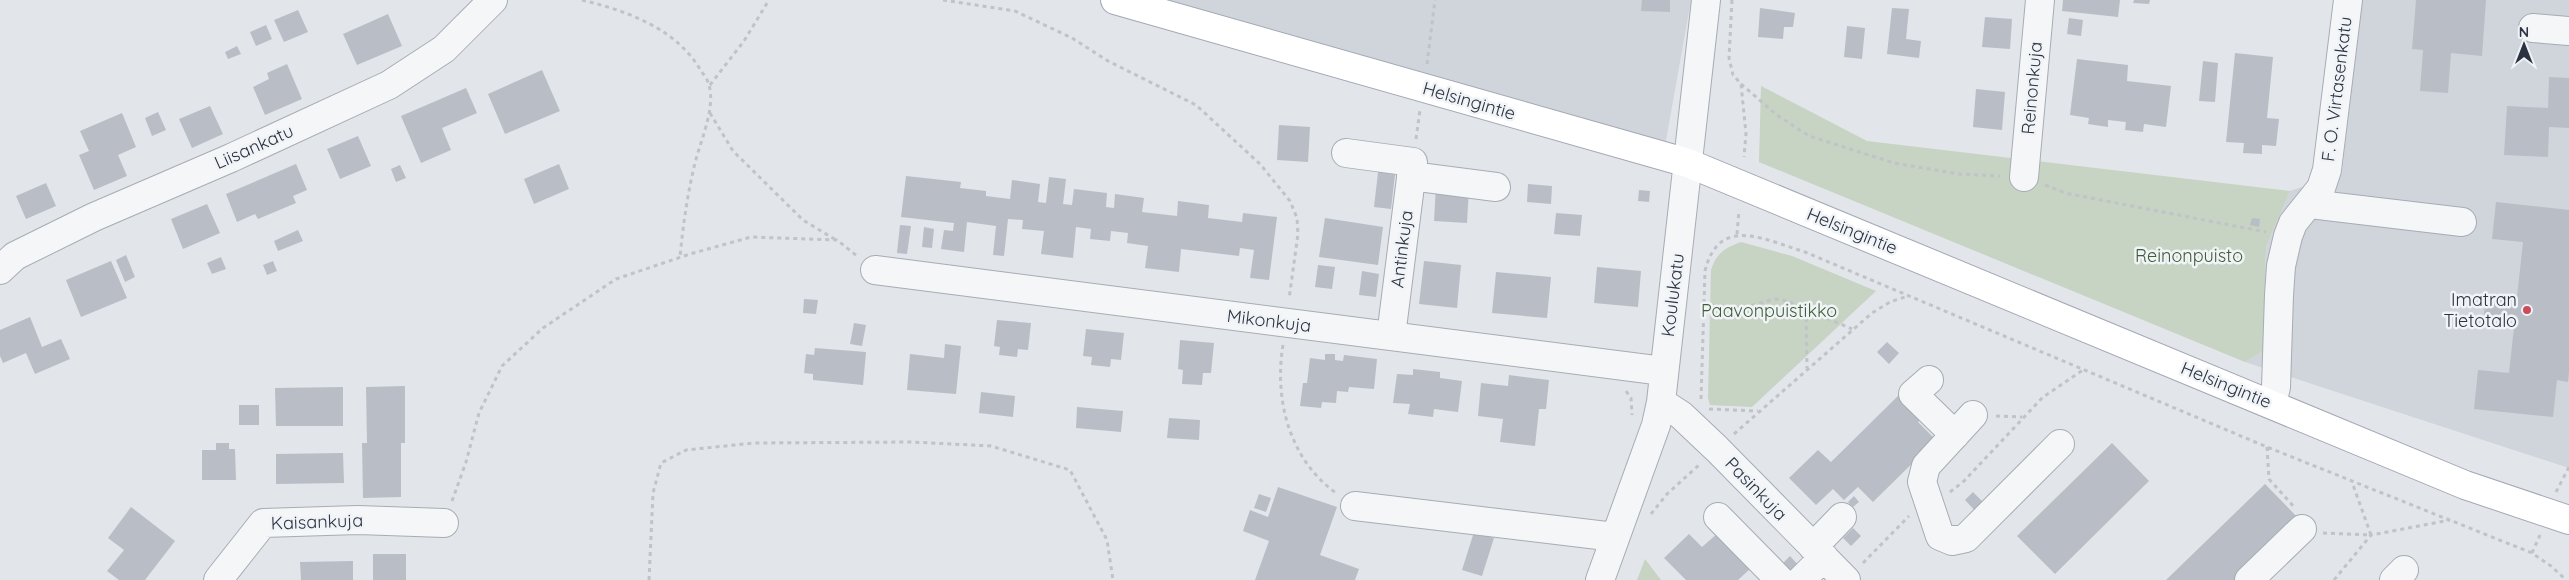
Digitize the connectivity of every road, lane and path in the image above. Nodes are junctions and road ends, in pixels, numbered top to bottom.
1 (493, 0) edge
2 (582, 0) edge
3 (769, 0) edge
4 (943, 0) edge
5 (1115, 0) edge
6 (1706, 0) edge
7 (1732, 0) edge
8 (2040, 0) edge
9 (2348, 0) edge
10 (2533, 28) dead end
11 (2569, 31) edge
12 (710, 86) junction
13 (709, 113) junction
14 (1346, 153) dead end
15 (1744, 158) dead end
16 (1688, 163) junction
17 (1412, 169) junction
18 (2024, 177) dead end
19 (1496, 187) dead end
20 (1740, 203) dead end
21 (2310, 204) junction
22 (2462, 222) dead end
23 (1737, 234) dead end
24 (1760, 238) dead end
25 (837, 240) junction
26 (680, 257) junction
27 (0, 270) edge
28 (875, 270) joint
29 (1908, 296) junction
30 (1704, 304) dead end
31 (1806, 310) junction
32 (1286, 323) junction
33 (1852, 329) junction
34 (1391, 336) junction
35 (1606, 364) junction
36 (1807, 368) junction
37 (1663, 371) junction
38 (1929, 380) dead end
39 (1661, 402) junction
40 (2272, 404) junction
41 (1704, 409) dead end
42 (1759, 411) junction
43 (1633, 420) dead end
44 (1729, 438) dead end
45 (2060, 444) dead end
46 (2268, 447) junction
47 (2352, 482) junction
48 (1355, 506) joint
49 (1718, 517) dead end
50 (1842, 517) dead end
51 (2451, 520) junction
52 (2569, 520) edge
53 (444, 523) joint
54 (2302, 529) junction
55 (2371, 535) junction
56 (1615, 537) junction
57 (1818, 552) junction
58 (218, 580) edge
59 (649, 580) edge
60 (1113, 580) edge
61 (1600, 580) edge
62 (1780, 580) edge
63 (1802, 580) edge
64 (1846, 580) edge
65 (2249, 580) edge
66 (2334, 580) edge
67 (2566, 580) edge

1 - 27 street, Liisankatu
2 - 12 path
3 - 12 path
4 - 32 path
5 - 16 main road, Helsingintie
6 - 16 street, Koulukatu
7 - 15 path
8 - 18 street, Reinonkuja
9 - 21 street, F. O. Virtasenkatu
10 - 11 street
12 - 13 path
13 - 25 path
13 - 26 path
14 - 17 street
16 - 37 street, Koulukatu
16 - 40 main road, Helsingintie
17 - 19 street
17 - 34 street, Antinkuja
20 - 23 path
21 - 22 street
21 - 40 street, F. O. Virtasenkatu
24 - 29 path
25 - 26 path
25 - 28 path
26 - 53 path
28 - 32 street, Mikonkuja
29 - 33 path
29 - 46 path
30 - 31 path
31 - 33 path
31 - 36 path
32 - 34 street, Mikonkuja
32 - 48 path
33 - 36 path
34 - 35 street, Mikonkuja
35 - 37 street, Mikonkuja
35 - 43 path
36 - 42 path
37 - 39 street, Koulukatu
38 - 45 street
39 - 56 street, Koulukatu
39 - 57 street, Pasinkuja
40 - 52 main road, Helsingintie
41 - 42 path
42 - 44 path
46 - 47 path
46 - 54 path
47 - 51 path
47 - 55 path
48 - 56 street
49 - 62 street
50 - 57 street
51 - 55 path
51 - 67 path
53 - 58 street, Kaisankuja
54 - 55 path
54 - 65 street
55 - 66 path
56 - 61 street, Koulukatu
57 - 63 street
57 - 64 street, Pasinkuja
59 - 60 path

